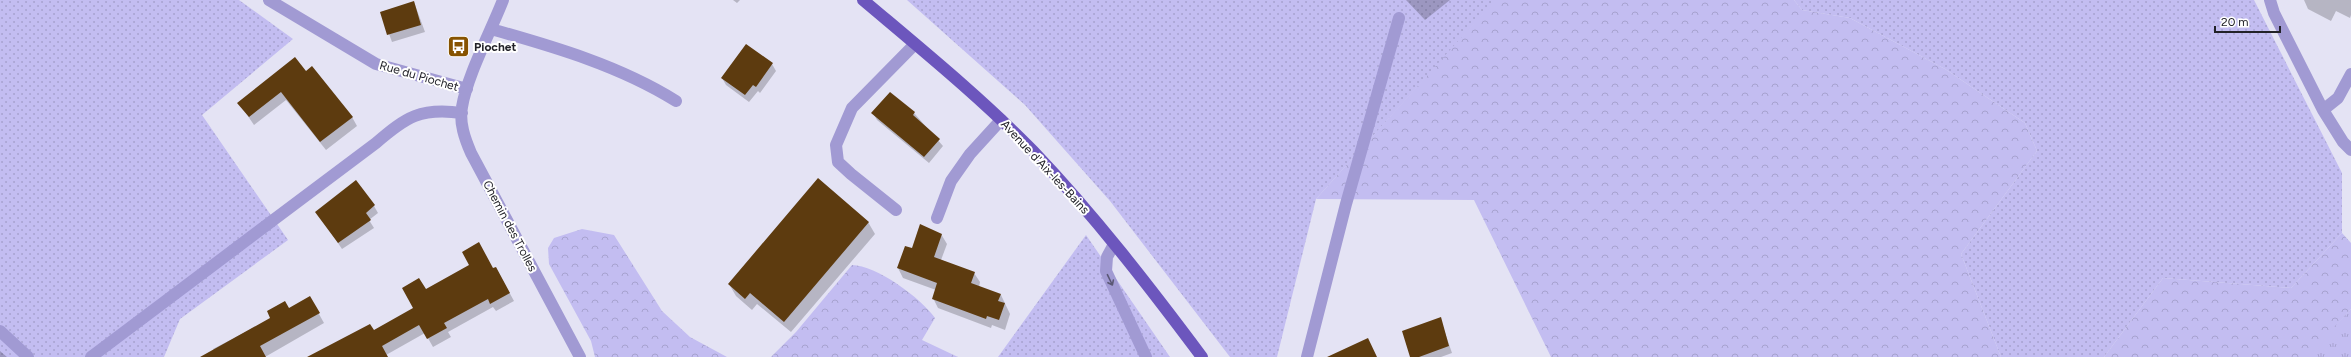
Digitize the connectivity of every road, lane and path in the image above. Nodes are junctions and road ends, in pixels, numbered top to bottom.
1 (269, 0) edge
2 (503, 0) edge
3 (863, 0) edge
4 (2270, 0) edge
5 (1399, 18) dead end
6 (491, 29) junction
7 (915, 44) junction
8 (2351, 74) edge
9 (467, 89) junction
10 (676, 101) dead end
11 (2323, 110) junction
12 (462, 113) junction
13 (1000, 120) junction
14 (2351, 150) edge
15 (896, 210) dead end
16 (937, 218) dead end
17 (1114, 244) junction
18 (0, 331) edge
19 (28, 357) edge
20 (91, 357) edge
21 (580, 357) edge
22 (1146, 357) edge
23 (1202, 357) edge
24 (1307, 357) edge

1 - 9 street, Rue du Piochet
2 - 6 street, Rue du Piochet
3 - 7 main road, Avenue d'Aix-les-Bains
4 - 11 street
5 - 24 street
6 - 9 street, Rue du Piochet
6 - 10 street
7 - 13 main road, Avenue d'Aix-les-Bains
7 - 15 street
8 - 11 street
9 - 12 street, Chemin des Trolles
11 - 14 street
12 - 20 street
12 - 21 street, Chemin des Trolles
13 - 16 street
13 - 17 main road, Avenue d'Aix-les-Bains
17 -> 22 street
17 - 23 main road, Avenue d'Aix-les-Bains
18 - 19 street

